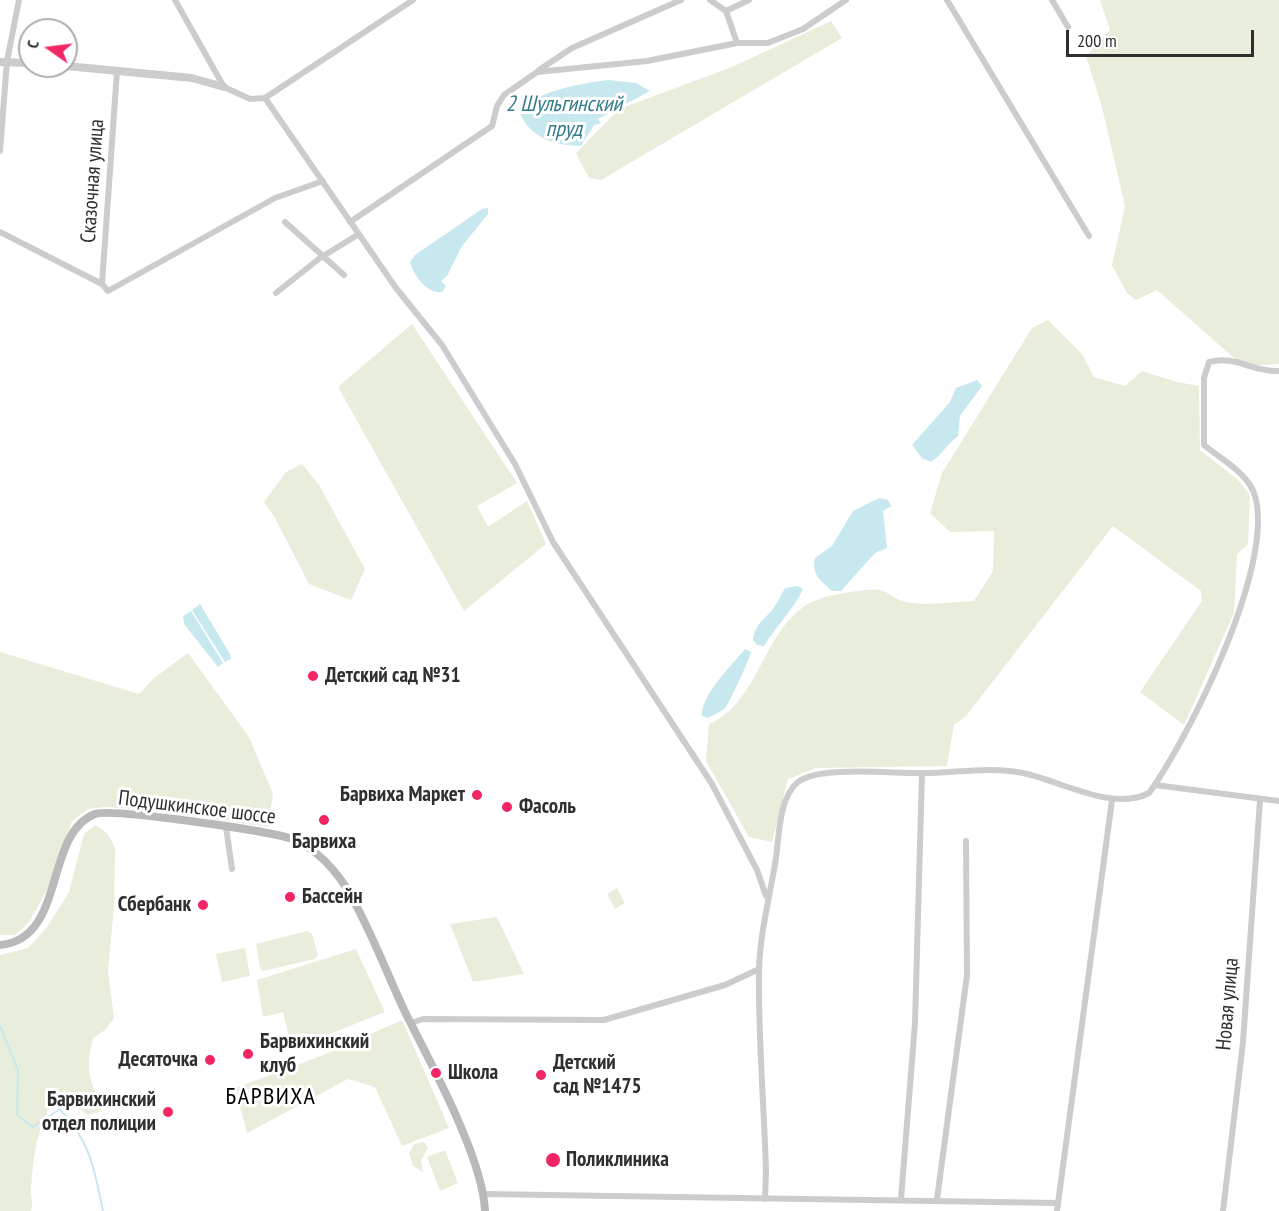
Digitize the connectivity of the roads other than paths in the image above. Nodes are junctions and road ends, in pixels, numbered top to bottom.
1 (19, 0) edge
2 (175, 0) edge
3 (413, 0) edge
4 (681, 0) edge
5 (710, 0) edge
6 (748, 0) edge
7 (846, 0) edge
8 (947, 0) edge
9 (1052, 0) edge
10 (726, 11) junction
11 (1068, 27) dead end
12 (737, 43) junction
13 (4, 61) edge
14 (78, 67) edge
15 (117, 71) junction
16 (537, 72) junction
17 (224, 87) junction
18 (265, 98) junction
19 (0, 151) edge
20 (323, 181) junction
21 (285, 222) dead end
22 (350, 222) junction
23 (0, 232) edge
24 (358, 234) junction
25 (1089, 236) dead end
26 (323, 256) junction
27 (345, 275) dead end
28 (102, 284) junction
29 (276, 293) dead end
30 (1279, 371) edge
31 (922, 773) junction
32 (1155, 785) junction
33 (1112, 800) junction
34 (1260, 800) junction
35 (1279, 801) edge
36 (226, 827) junction
37 (966, 841) dead end
38 (232, 869) dead end
39 (767, 897) junction
40 (0, 945) edge
41 (759, 969) junction
42 (411, 1023) junction
43 (485, 1194) junction
44 (765, 1199) junction
45 (901, 1199) junction
46 (937, 1199) junction
47 (1058, 1203) junction
48 (485, 1211) edge
49 (1057, 1211) edge
50 (1222, 1211) edge

1 - 13 street
2 - 17 street
3 - 18 street
4 - 16 street
5 - 10 street
6 - 10 street
7 - 12 street
8 - 25 street
9 - 11 street
10 - 12 street
12 - 16 street
13 - 19 street
14 - 15 street
15 - 17 street
15 - 28 street, Сказочная улица
16 - 22 street
17 - 18 street
18 - 20 street
20 - 22 street
20 - 28 street
21 - 26 street
22 - 24 street
23 - 28 street
24 - 26 street
24 - 39 street
26 - 27 street
26 - 29 street
30 - 32 street
31 - 33 street
31 - 39 street
31 - 45 street
32 - 33 street
32 - 34 street
33 - 47 street
34 - 35 street
34 - 50 street, Новая улица
36 - 38 street
36 - 40 main road, Подушкинское шоссе
36 - 42 main road, Подушкинское шоссе
37 - 46 street
39 - 41 street
41 - 42 street
41 - 44 street
42 - 43 main road, Подушкинское шоссе
43 - 44 street
43 - 48 main road, Подушкинское шоссе
44 - 45 street
45 - 46 street
46 - 47 street
47 - 49 street

